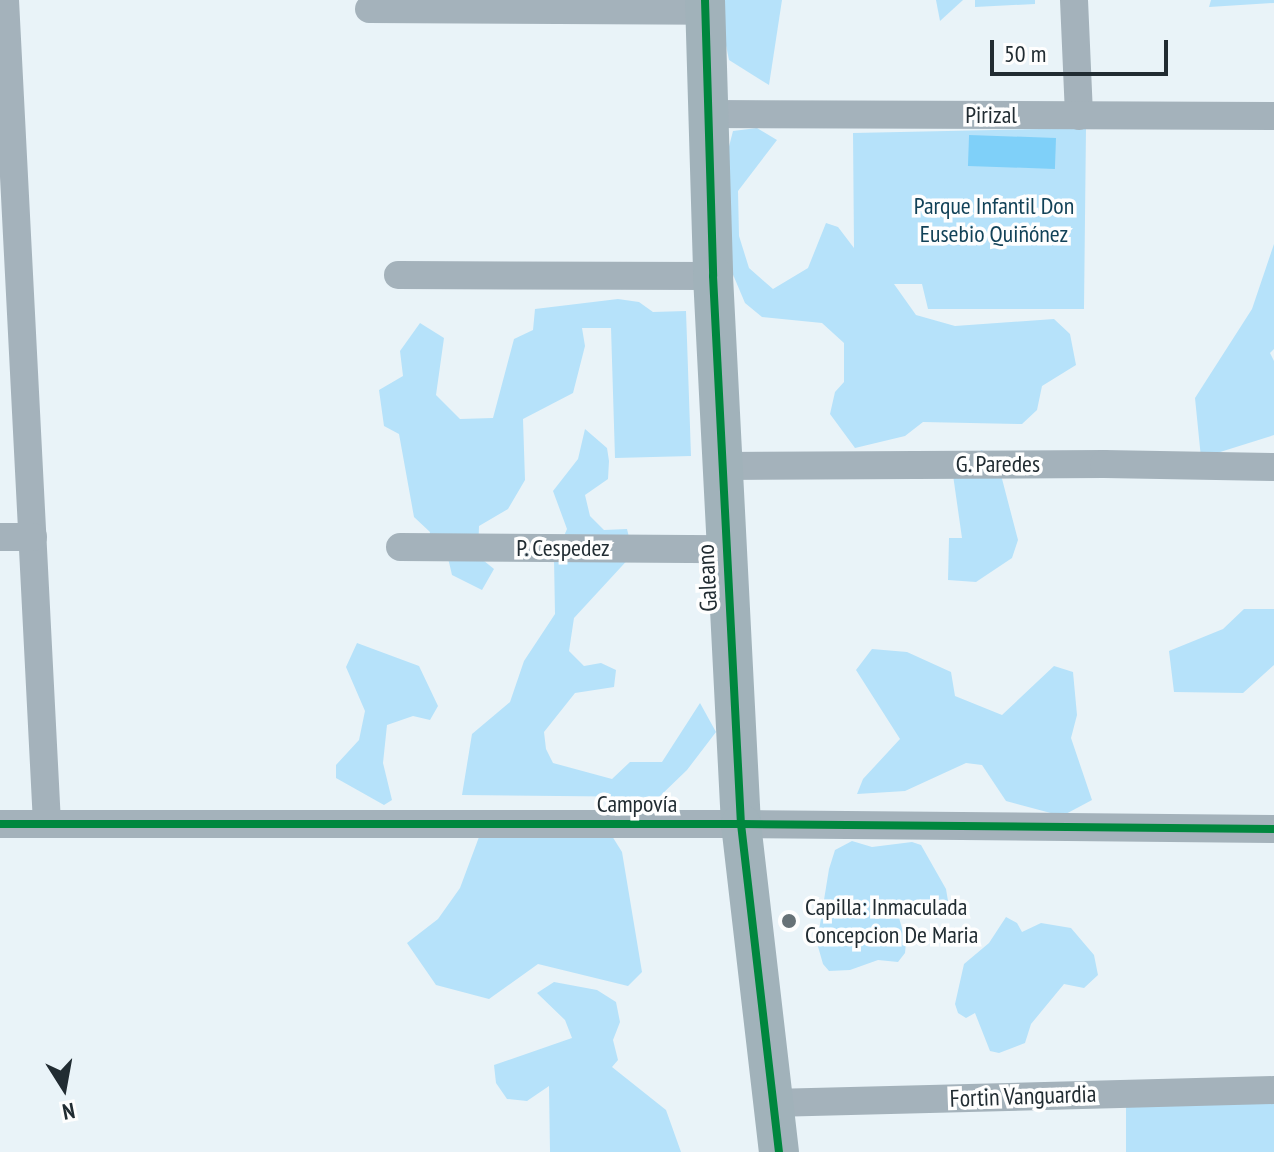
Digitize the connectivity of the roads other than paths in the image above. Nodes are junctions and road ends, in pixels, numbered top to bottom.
1 (5, 0) edge
2 (1074, 0) edge
3 (705, 6) edge
4 (369, 9) dead end
5 (709, 114) junction
6 (1079, 116) junction
7 (1274, 116) edge
8 (9, 254) edge
9 (398, 275) dead end
10 (713, 276) junction
11 (721, 466) junction
12 (1274, 467) edge
13 (0, 537) edge
14 (33, 537) junction
15 (400, 547) dead end
16 (725, 549) junction
17 (47, 823) junction
18 (0, 824) edge
19 (741, 824) junction
20 (1274, 829) edge
21 (1274, 1090) edge
22 (772, 1103) junction
23 (779, 1152) edge

1 - 8 street
2 - 6 street
3 - 4 street
3 - 5 street, Galeano
5 - 6 street, Pirizal
5 - 10 street, Galeano
6 - 7 street, Pirizal
8 - 14 street
9 - 10 street
10 - 11 street, Galeano
11 - 12 street, G. Paredes
11 - 16 street, Galeano
13 - 14 street
14 - 17 street
15 - 16 street, P. Cespedez
16 - 19 street, Galeano
17 - 18 street, Campovía
17 - 19 street, Campovía
19 - 20 street, Campovía
19 - 22 street, Galeano
21 - 22 street, Fortin Vanguardia
22 - 23 street, Galeano

